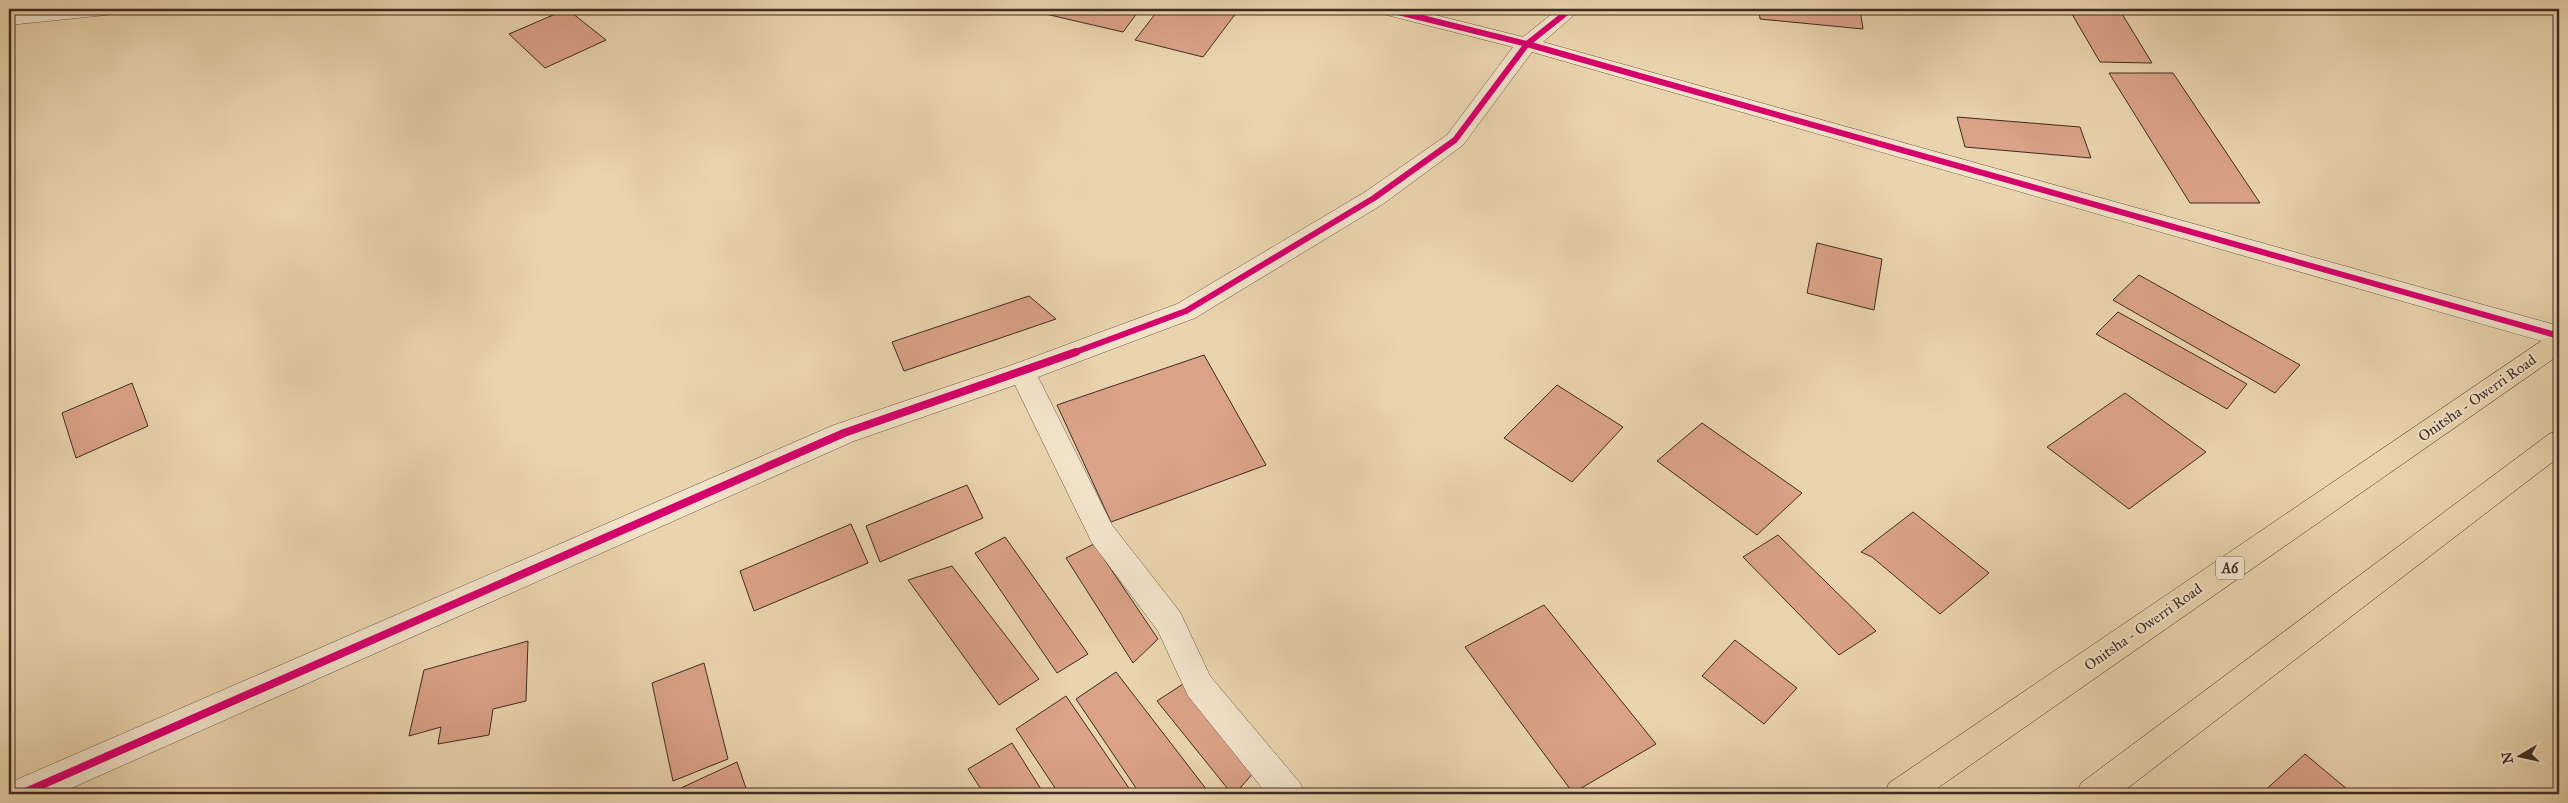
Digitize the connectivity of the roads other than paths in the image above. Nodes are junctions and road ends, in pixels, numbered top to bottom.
1 (106, 9) edge
2 (1386, 9) edge
3 (1571, 9) edge
4 (9, 19) edge
5 (1527, 44) junction
6 (2559, 336) edge
7 (2559, 342) edge
8 (1022, 372) junction
9 (2559, 442) edge
10 (21, 794) edge
11 (1288, 794) edge
12 (1901, 794) edge
13 (2093, 794) edge

1 - 4 street
2 - 5 street
3 - 5 street
5 - 6 street
5 - 8 street
7 - 12 highway, Onitsha - Owerri Road / A6
8 - 10 street
8 - 11 street
9 - 13 highway

